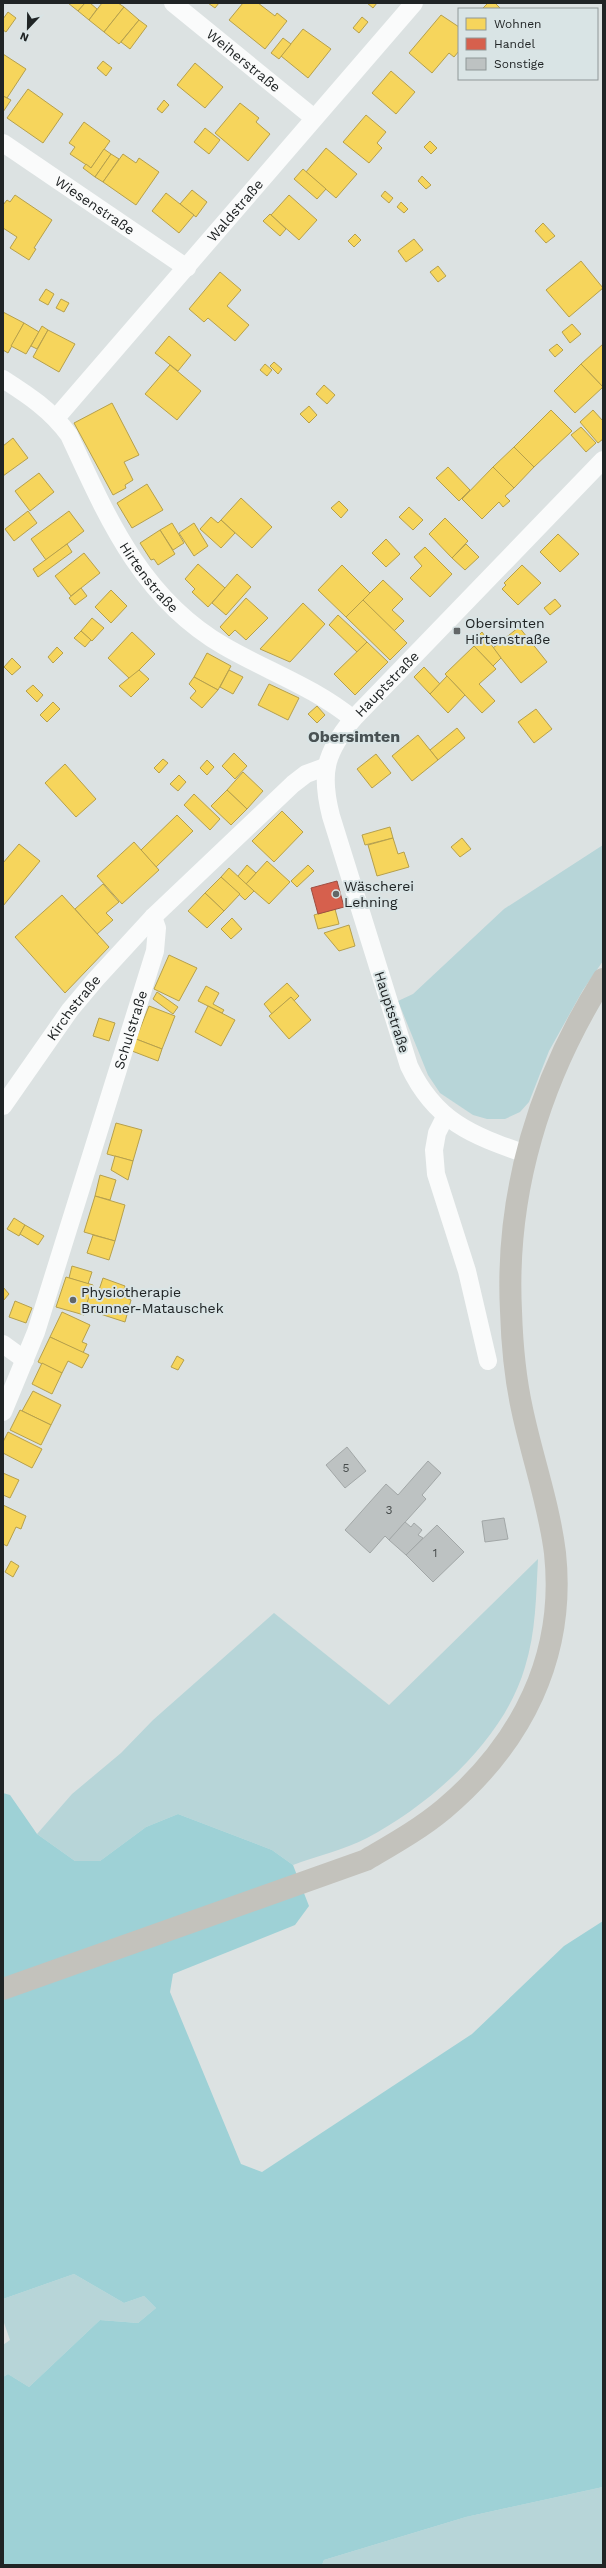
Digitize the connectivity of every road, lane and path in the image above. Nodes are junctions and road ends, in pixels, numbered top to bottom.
1 (173, 3) edge
2 (414, 3) edge
3 (314, 118) junction
4 (3, 143) edge
5 (187, 268) junction
6 (3, 379) edge
7 (56, 418) junction
8 (603, 460) edge
9 (353, 719) junction
10 (325, 767) junction
11 (153, 917) junction
12 (603, 979) edge
13 (3, 1106) edge
14 (445, 1117) junction
15 (526, 1154) junction
16 (3, 1344) edge
17 (25, 1360) junction
18 (488, 1361) dead end
19 (3, 1412) edge
20 (3, 1989) edge

1 - 3 street, Weiherstraße
2 - 3 street, Waldstraße
3 - 5 street, Waldstraße
4 - 5 street, Wiesenstraße
5 - 7 street, Waldstraße
6 - 7 street, Hirtenstraße
7 - 9 street, Hirtenstraße
8 - 9 street, Hauptstraße
9 - 10 street, Hauptstraße
10 - 11 street
10 - 14 street, Hauptstraße
11 - 13 street, Kirchstraße
11 - 17 street, Schulstraße
12 - 15 main road
14 - 15 street, Hauptstraße
14 - 18 street
15 - 20 main road
16 - 17 street
17 - 19 street, Schulstraße

